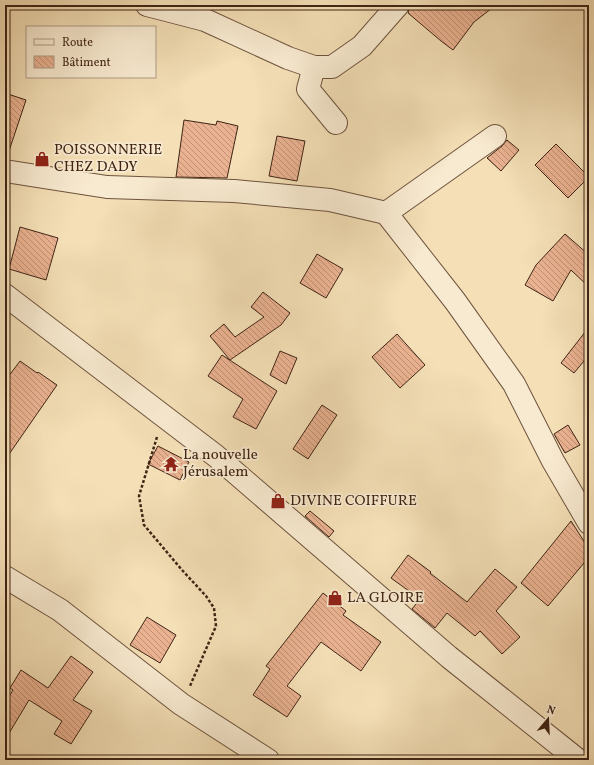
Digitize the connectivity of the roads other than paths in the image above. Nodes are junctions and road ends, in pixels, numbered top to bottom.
1 (147, 5) edge
2 (398, 5) edge
3 (173, 8) edge
4 (314, 67) junction
5 (336, 123) dead end
6 (495, 136) dead end
7 (5, 171) edge
8 (386, 213) junction
9 (5, 294) edge
10 (589, 523) edge
11 (5, 577) edge
12 (268, 760) edge
13 (578, 760) edge

1 - 3 street
2 - 4 street
3 - 4 street
4 - 5 street
6 - 8 street
7 - 8 street
8 - 10 street
9 - 13 street
11 - 12 street

